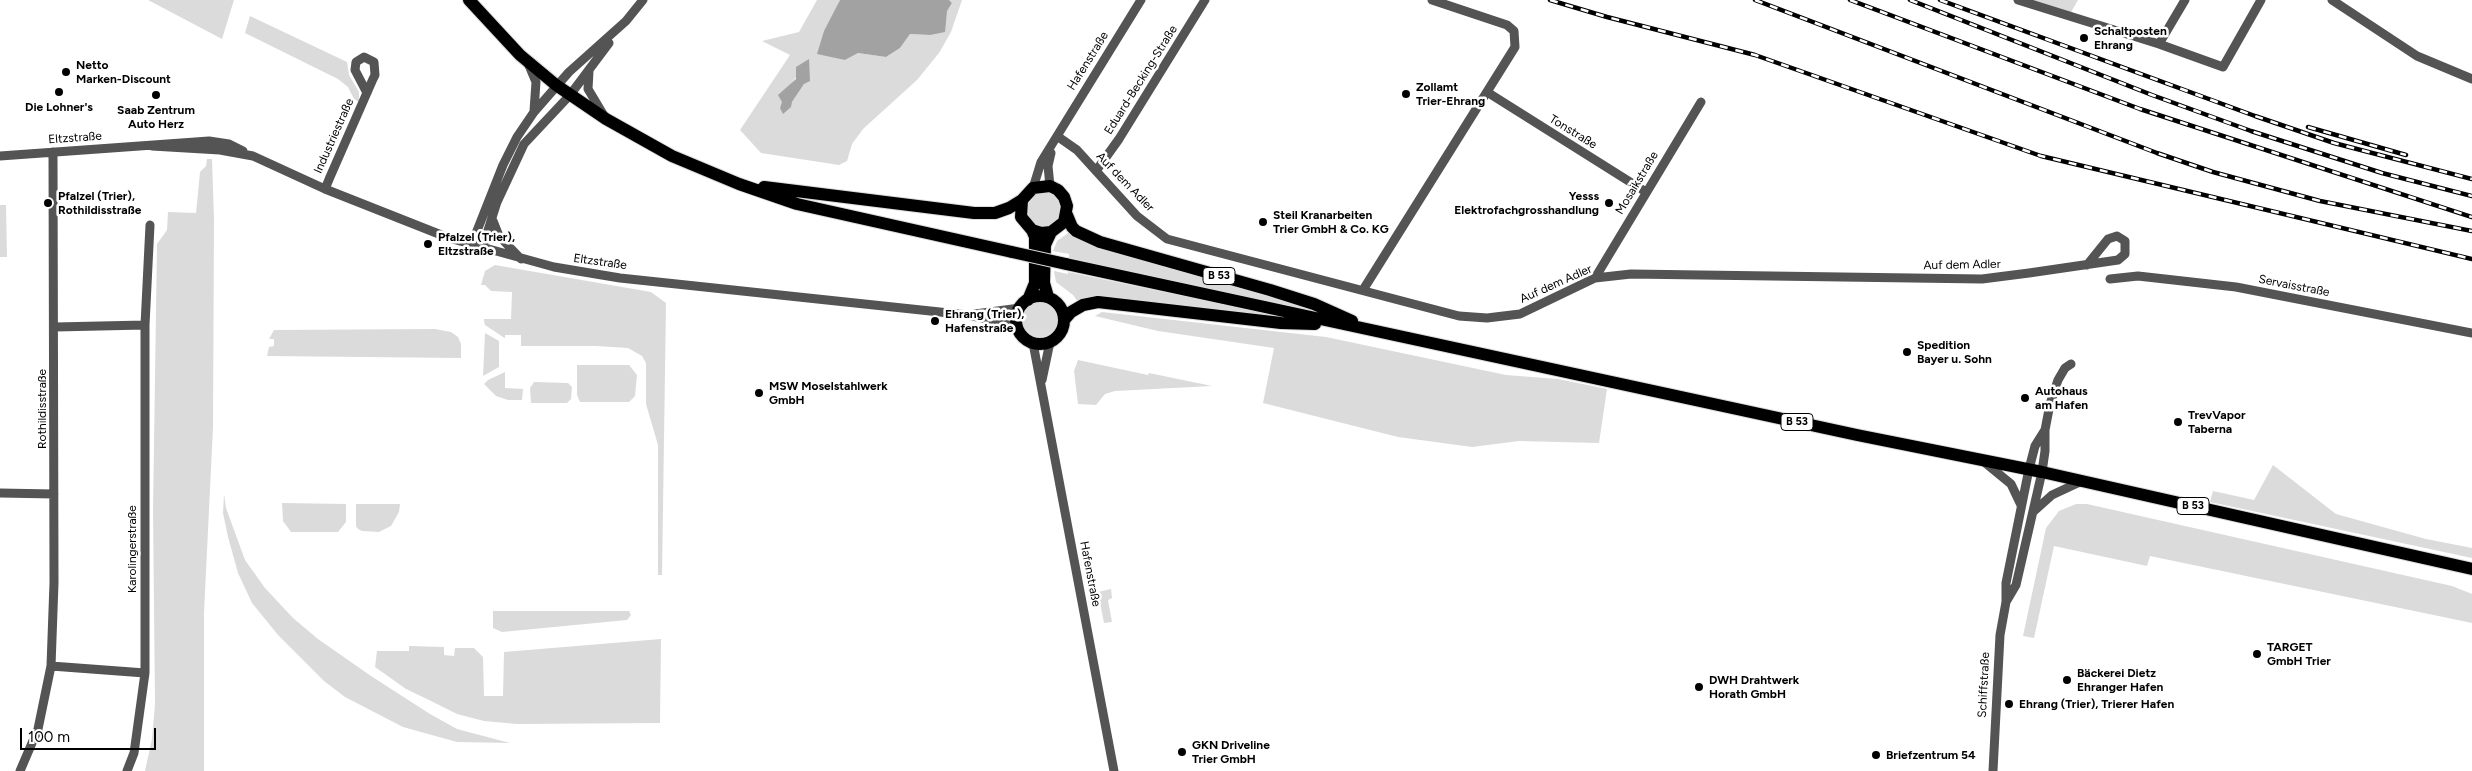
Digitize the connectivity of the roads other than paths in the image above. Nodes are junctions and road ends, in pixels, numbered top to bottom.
1 (469, 0) edge
2 (643, 0) edge
3 (1141, 0) edge
4 (1205, 0) edge
5 (1432, 0) edge
6 (2018, 0) edge
7 (2185, 0) edge
8 (2261, 0) edge
9 (2332, 0) edge
10 (626, 21) junction
11 (2159, 44) junction
12 (528, 63) junction
13 (589, 70) junction
14 (2472, 79) edge
15 (556, 86) junction
16 (1487, 92) junction
17 (367, 93) dead end
18 (570, 95) junction
19 (1701, 102) dead end
20 (534, 112) junction
21 (606, 119) junction
22 (1057, 136) junction
23 (53, 152) junction
24 (0, 156) edge
25 (1096, 171) junction
26 (739, 184) junction
27 (1050, 186) junction
28 (1033, 188) junction
29 (325, 189) junction
30 (1646, 192) junction
31 (1022, 200) junction
32 (1067, 215) junction
33 (492, 220) junction
34 (150, 225) dead end
35 (1032, 230) junction
36 (1051, 232) junction
37 (471, 246) junction
38 (482, 249) junction
39 (521, 260) junction
40 (2086, 264) dead end
41 (1594, 278) junction
42 (2110, 278) dead end
43 (1363, 290) junction
44 (1048, 298) junction
45 (1024, 304) junction
46 (968, 315) junction
47 (1064, 320) junction
48 (145, 325) junction
49 (54, 327) junction
50 (1358, 327) junction
51 (1018, 329) junction
52 (1377, 332) junction
53 (2472, 333) edge
54 (1050, 342) junction
55 (1033, 343) junction
56 (2071, 364) dead end
57 (1042, 383) junction
58 (2044, 430) junction
59 (1981, 460) junction
60 (2029, 469) junction
61 (2042, 472) junction
62 (2084, 481) junction
63 (0, 493) edge
64 (54, 494) junction
65 (2021, 506) junction
66 (2032, 512) junction
67 (2472, 569) edge
68 (2006, 602) junction
69 (51, 666) junction
70 (145, 673) junction
71 (20, 771) edge
72 (127, 771) edge
73 (1114, 771) edge
74 (1993, 771) edge

1 - 12 main road, B 53
2 - 10 street
3 - 22 street, Hafenstraße
4 - 25 street, Eduard-Becking-Straße
5 - 16 street
6 - 11 street
7 - 11 street
8 - 11 street
9 - 14 street
10 - 13 street
10 - 15 street
12 - 15 main road, B 53
12 - 20 street
13 - 18 street
13 - 21 street
15 - 18 main road, B 53
15 - 20 street
16 - 30 street, Tonstraße
16 - 43 street
17 - 29 street, Industriestraße
18 - 21 main road, B 53
18 - 33 street
19 - 30 street, Mosaikstraße
20 - 37 street
21 - 26 main road, B 53
22 - 25 street, Auf dem Adler
22 - 27 street, Hafenstraße
22 - 28 street, Hafenstraße
23 - 24 street, Eltzstraße
23 - 29 street, Eltzstraße
23 - 49 street, Rothildisstraße
25 - 43 street, Auf dem Adler
26 - 31 main road
26 - 50 main road, B 53, bridge
27 - 28 main road
27 - 32 main road, B 53
28 - 31 main road
29 - 37 street, Eltzstraße
30 - 41 street, Mosaikstraße
31 - 35 main road
32 - 36 main road
32 - 52 main road, B 53
33 - 38 street
33 - 39 street
34 - 48 street, Karolingerstraße
35 - 36 main road
35 - 45 main road
36 - 44 main road
37 - 38 street, Eltzstraße
38 - 39 street, Eltzstraße
39 - 46 street, Eltzstraße
40 - 41 street, Auf dem Adler
41 - 43 street, Auf dem Adler
42 - 53 street, Servaisstraße
44 - 45 main road
44 - 47 main road
45 - 46 street, Eltzstraße
45 - 51 main road
46 - 51 street, Eltzstraße
47 - 50 main road, B 53
47 - 54 main road, B 53
48 - 49 street
48 - 70 street, Karolingerstraße
49 - 64 street, Rothildisstraße
50 - 52 main road, B 53
51 - 55 main road
52 - 59 main road, B 53
54 - 55 main road
54 - 57 street, Hafenstraße
55 - 57 street, Hafenstraße
56 - 58 street
57 - 73 street, Hafenstraße
58 - 60 street, Schiffstraße
58 - 61 street, Schiffstraße
59 - 60 main road, B 53
59 - 65 street
60 - 61 main road, B 53
60 - 65 street, Schiffstraße
61 - 62 main road, B 53
61 - 66 street, Schiffstraße
62 - 66 street
62 - 67 main road, B 53
63 - 64 street
64 - 69 street, Rothildisstraße
65 - 68 street, Schiffstraße
66 - 68 street, Schiffstraße
68 - 74 street, Schiffstraße
69 - 70 street
69 - 71 street, Rothildisstraße
70 - 72 street, Karolingerstraße

